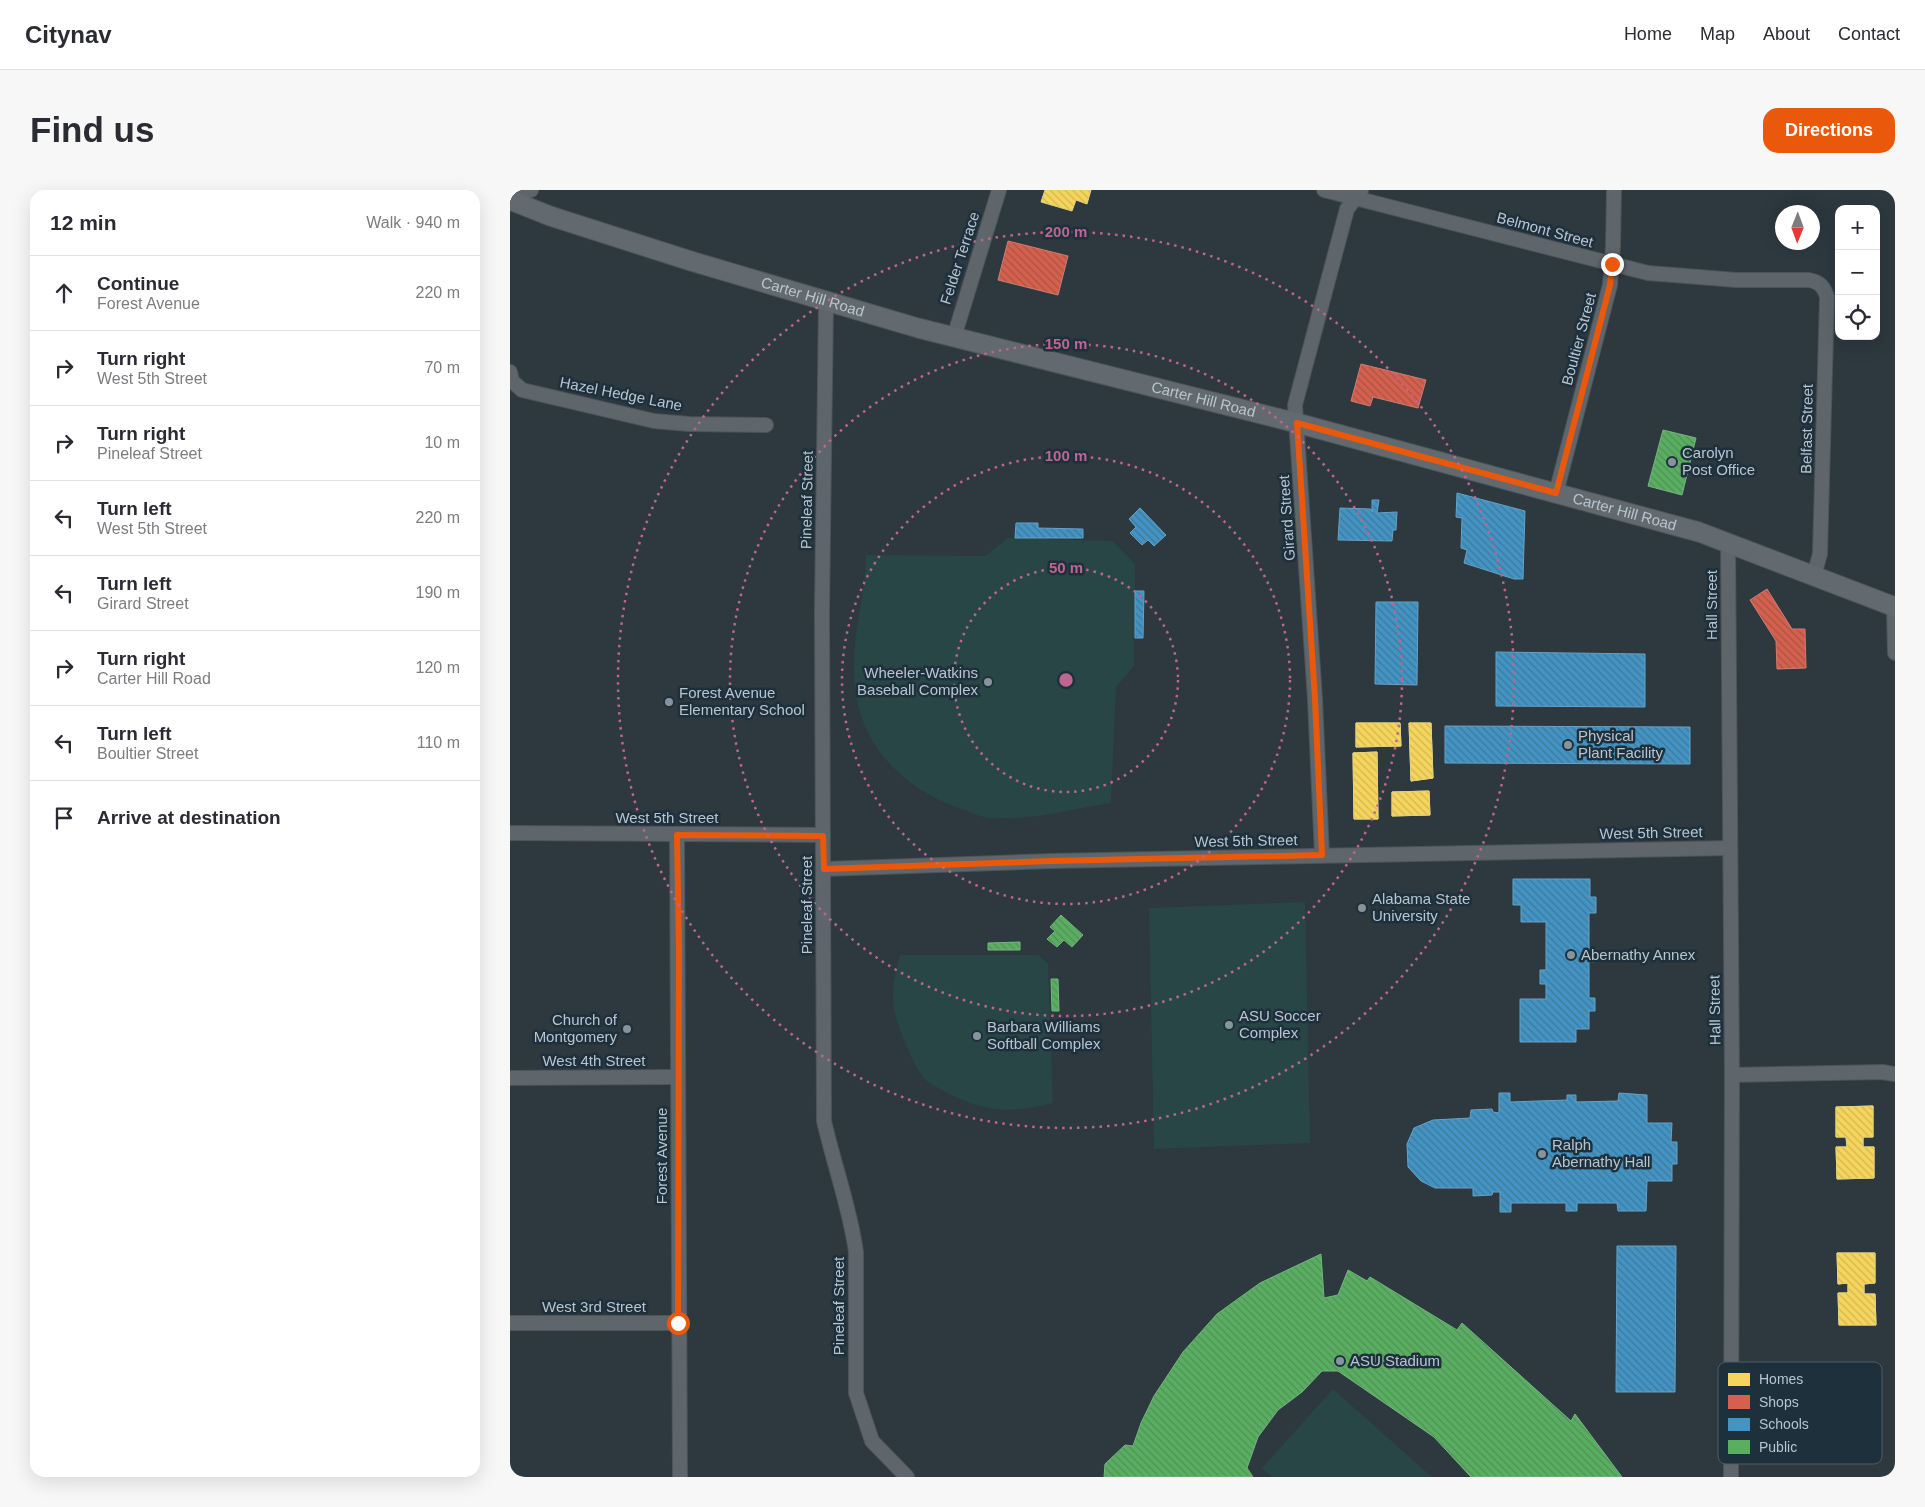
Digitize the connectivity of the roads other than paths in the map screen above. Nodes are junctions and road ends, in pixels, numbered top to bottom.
1 (531, 190) edge
2 (999, 190) edge
3 (1324, 190) edge
4 (1614, 190) edge
5 (1358, 194) edge
6 (510, 198) edge
7 (1612, 264) junction
8 (1820, 284) joint
9 (826, 302) junction
10 (954, 337) junction
11 (510, 372) edge
12 (1297, 423) junction
13 (766, 425) dead end
14 (1556, 493) junction
15 (1728, 542) junction
16 (1814, 575) junction
17 (1895, 607) edge
18 (1895, 653) edge
19 (510, 834) edge
20 (677, 835) junction
21 (823, 836) junction
22 (1730, 848) junction
23 (1322, 855) junction
24 (824, 869) junction
25 (1895, 1074) edge
26 (1732, 1075) junction
27 (678, 1077) junction
28 (510, 1078) edge
29 (510, 1323) edge
30 (678, 1323) junction
31 (1731, 1362) edge
32 (1731, 1464) edge
33 (680, 1477) edge
34 (907, 1477) edge
35 (1731, 1477) edge

1 - 6 street
2 - 10 street, Felder Terrace
3 - 5 street, Belmont Street
4 - 7 street, Boultier Street
5 - 7 street, Belmont Street
5 - 12 street, Girard Street
6 - 9 main road, Carter Hill Road
7 - 8 street, Belmont Street
7 - 14 street, Boultier Street
8 - 16 street, Belfast Street
9 - 10 main road, Carter Hill Road
9 - 21 street, Pineleaf Street
10 - 12 main road, Carter Hill Road
11 - 13 street, Hazel Hedge Lane
12 - 14 main road, Carter Hill Road
12 - 23 street, Girard Street
14 - 15 main road, Carter Hill Road
15 - 16 main road, Carter Hill Road
15 - 22 street, Hall Street
16 - 17 main road, Carter Hill Road
17 - 18 street
19 - 20 street, West 5th Street
20 - 21 street, West 5th Street
20 - 27 street, Forest Avenue
21 - 24 street, Pineleaf Street
22 - 23 street, West 5th Street
22 - 26 street, Hall Street
23 - 24 street, West 5th Street
24 - 34 street, Pineleaf Street
25 - 26 street
26 - 31 street, Hall Street
27 - 28 street, West 4th Street
27 - 30 street, Forest Avenue
29 - 30 street, West 3rd Street
30 - 33 street, Forest Avenue
32 - 35 street, Hall Street

